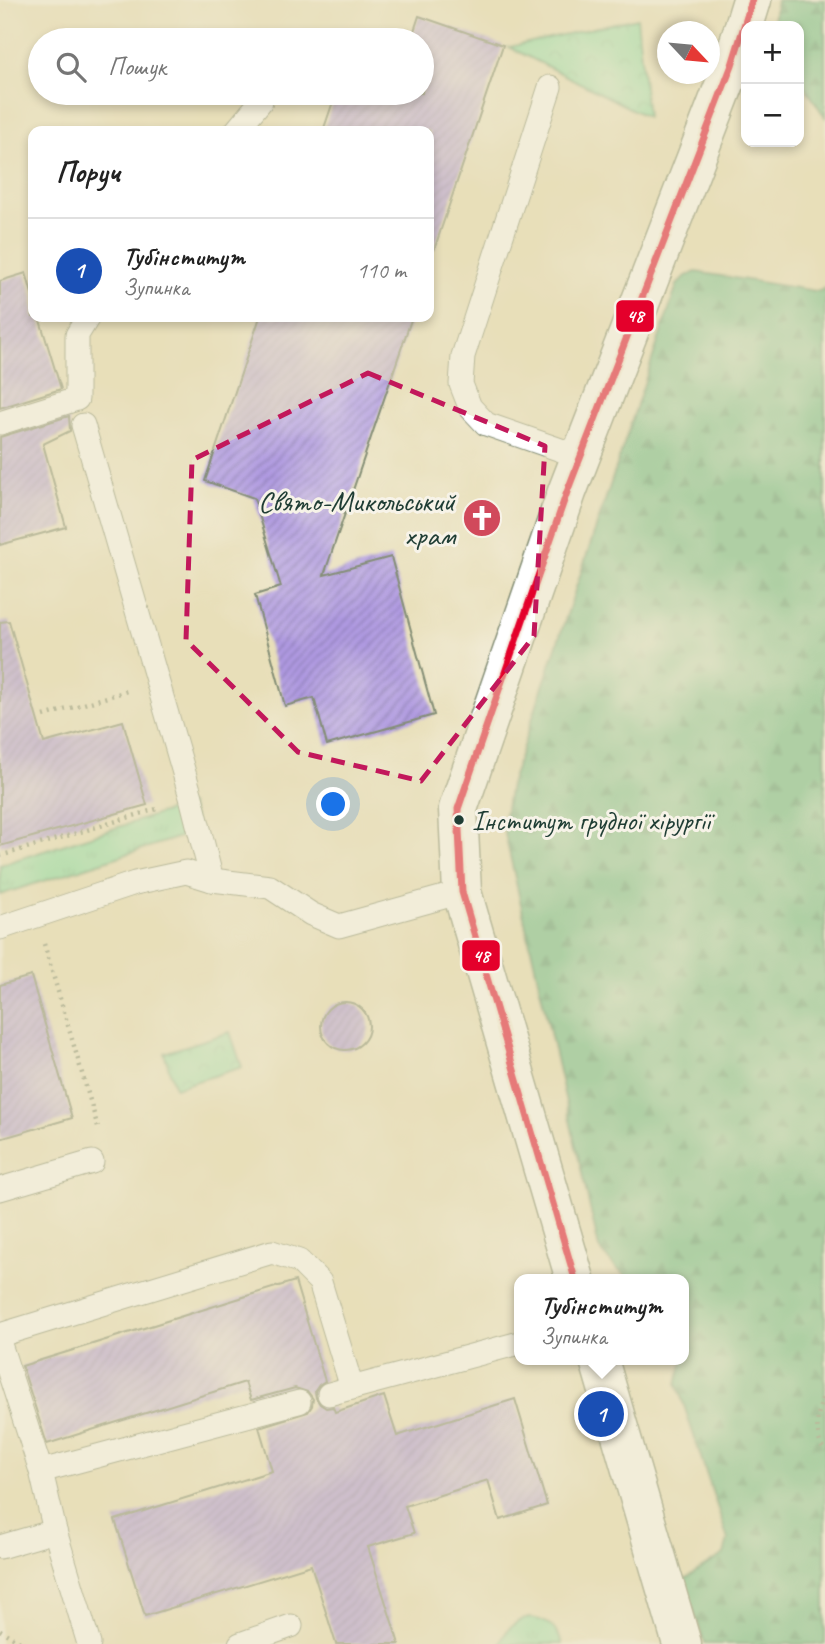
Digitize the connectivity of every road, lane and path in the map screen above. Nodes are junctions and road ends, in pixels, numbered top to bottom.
1 (752, 0) edge
2 (551, 88) dead end
3 (258, 105) edge
4 (240, 126) edge
5 (85, 322) edge
6 (0, 423) edge
7 (83, 425) dead end
8 (580, 457) junction
9 (136, 688) dead end
10 (44, 716) dead end
11 (191, 797) junction
12 (0, 856) edge
13 (212, 880) junction
14 (462, 892) junction
15 (36, 916) junction
16 (0, 928) edge
17 (92, 1162) joint
18 (0, 1189) edge
19 (574, 1274) edge
20 (0, 1335) edge
21 (0, 1343) edge
22 (514, 1344) edge
23 (600, 1365) edge
24 (352, 1388) junction
25 (825, 1392) edge
26 (329, 1394) dead end
27 (299, 1402) dead end
28 (825, 1452) edge
29 (41, 1471) junction
30 (55, 1531) junction
31 (0, 1547) edge
32 (291, 1626) dead end
33 (0, 1630) edge
34 (23, 1644) edge
35 (89, 1644) edge
36 (240, 1644) edge
37 (682, 1644) edge

1 - 8 street
2 - 8 lane
3 - 4 lane
5 - 6 lane
7 - 11 lane
8 - 14 street
9 - 10 path
11 - 12 path
11 - 13 lane
13 - 14 lane
13 - 15 lane
14 - 19 street
15 - 16 lane
15 - 17 path
17 - 18 lane
20 - 24 lane
21 - 29 lane
22 - 24 lane
23 - 37 street
24 - 26 lane
25 - 28 path
27 - 29 lane
29 - 30 lane
30 - 31 lane
30 - 35 lane
32 - 36 lane
33 - 34 path

